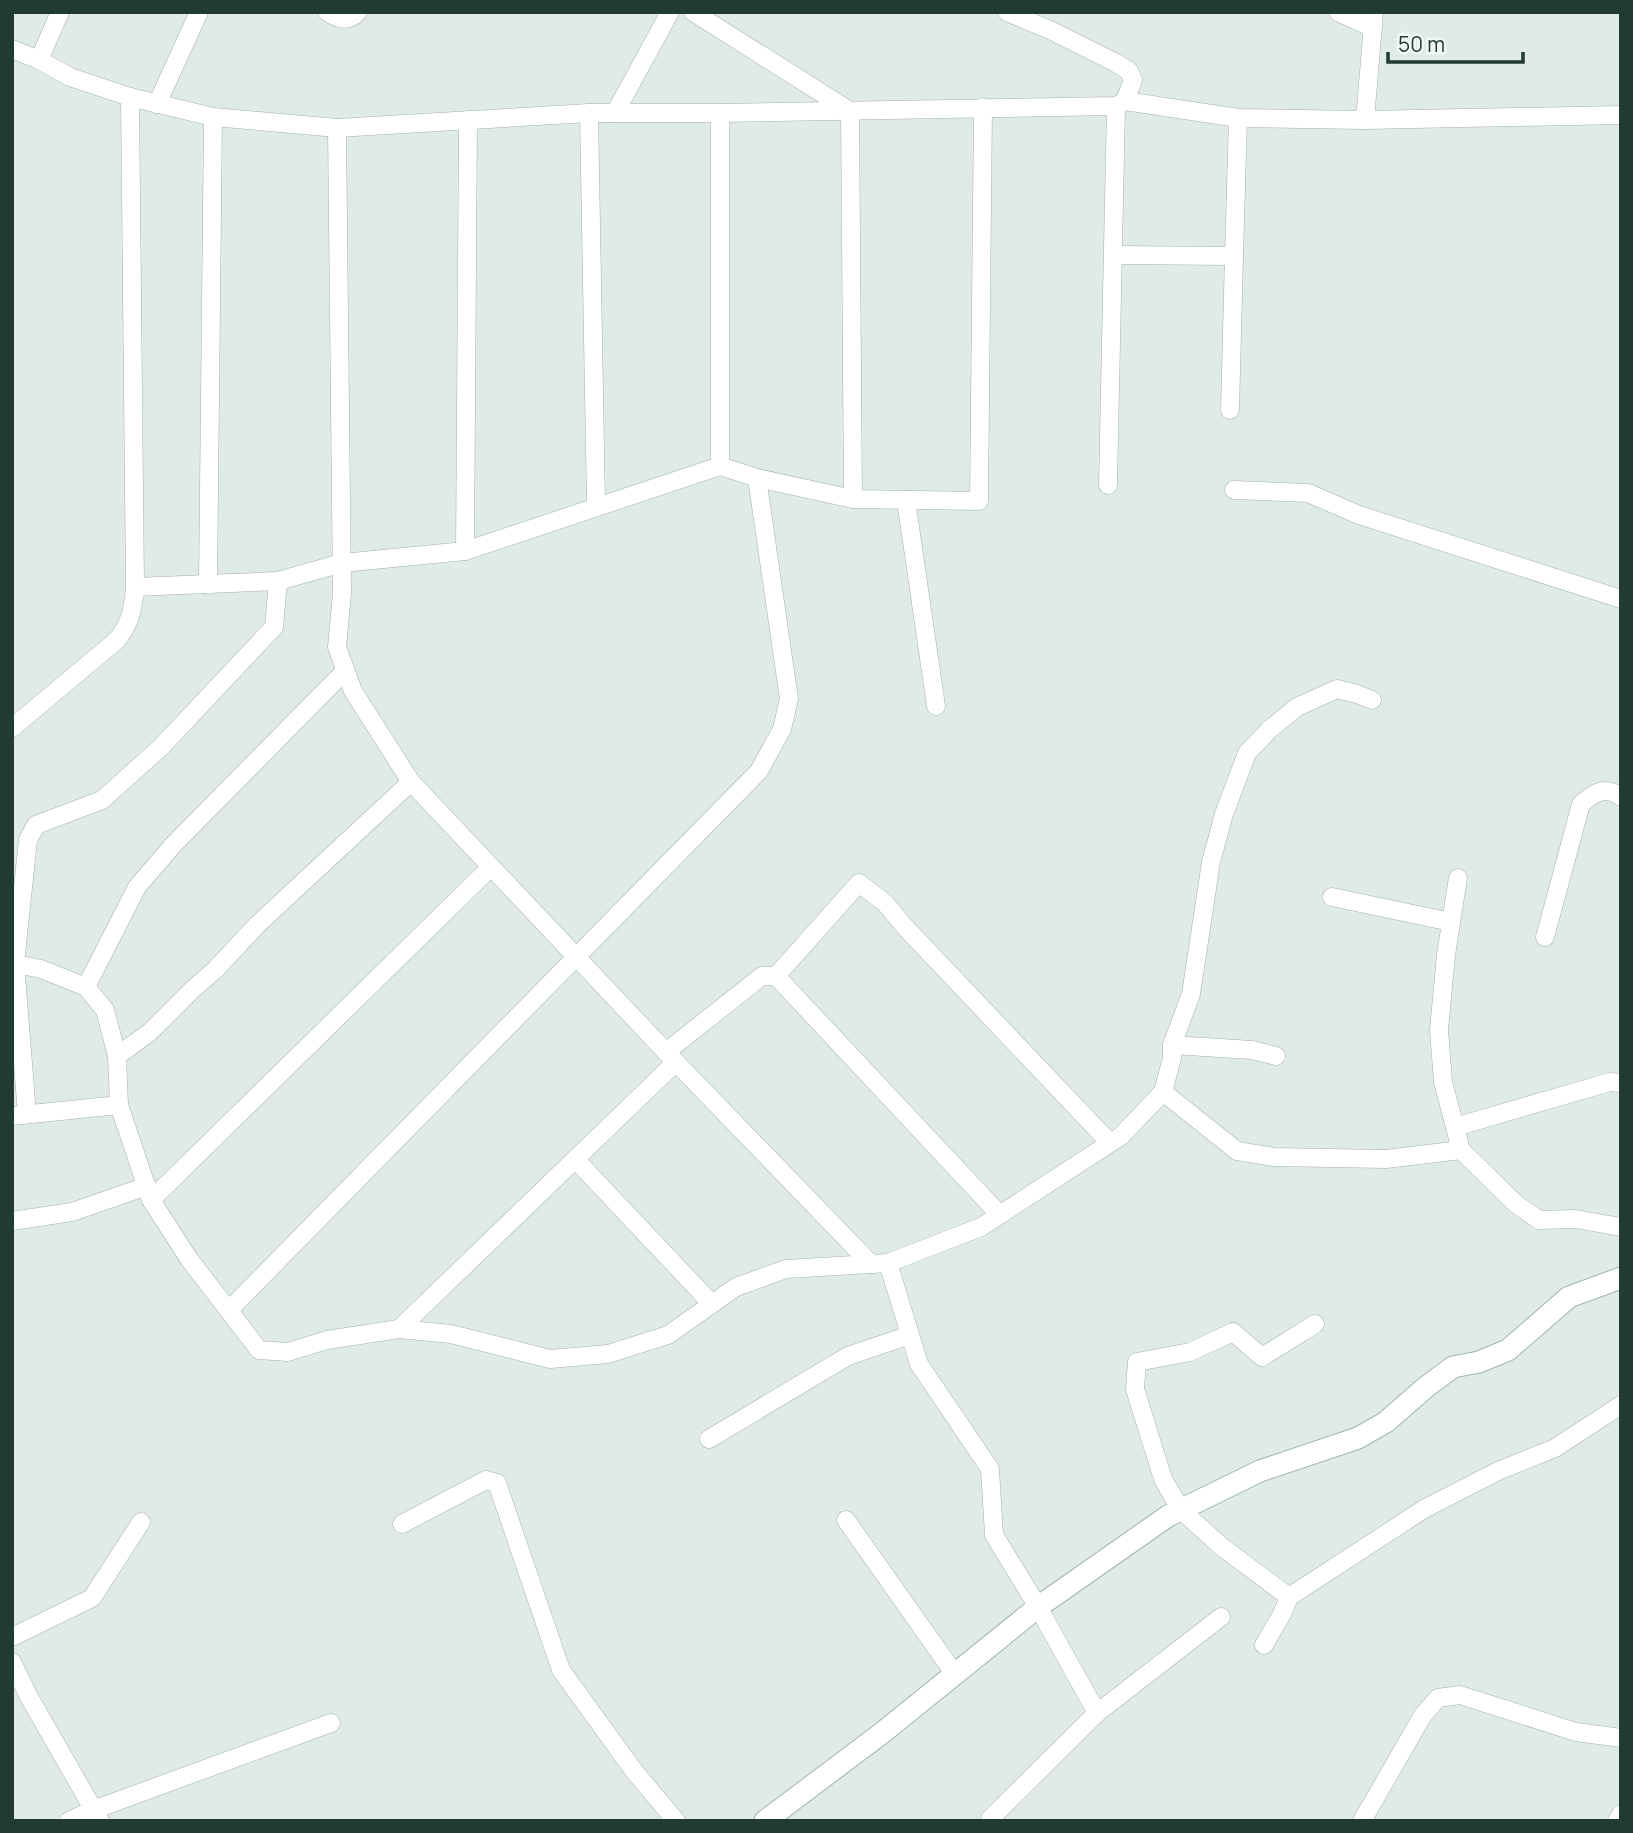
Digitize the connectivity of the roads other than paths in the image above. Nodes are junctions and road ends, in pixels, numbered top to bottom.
1 (60, 12) edge
2 (199, 12) edge
3 (327, 12) edge
4 (358, 12) edge
5 (670, 12) edge
6 (693, 12) edge
7 (1007, 12) edge
8 (1338, 12) edge
9 (1373, 20) edge
10 (12, 49) edge
11 (39, 60) junction
12 (130, 97) junction
13 (1120, 103) junction
14 (157, 104) junction
15 (983, 107) junction
16 (850, 111) junction
17 (590, 113) junction
18 (615, 113) junction
19 (720, 113) junction
20 (1621, 116) edge
21 (212, 117) junction
22 (1238, 117) junction
23 (468, 120) junction
24 (1365, 120) junction
25 (337, 128) junction
26 (1113, 255) junction
27 (1234, 256) junction
28 (1230, 410) dead end
29 (720, 466) junction
30 (757, 478) junction
31 (1108, 485) dead end
32 (1234, 490) dead end
33 (853, 499) junction
34 (906, 500) junction
35 (596, 506) junction
36 (465, 551) junction
37 (341, 563) junction
38 (278, 581) junction
39 (208, 585) junction
40 (135, 587) junction
41 (1621, 599) edge
42 (345, 671) junction
43 (1372, 699) dead end
44 (936, 706) dead end
45 (12, 728) edge
46 (411, 782) junction
47 (1621, 797) edge
48 (491, 867) junction
49 (1458, 878) dead end
50 (1332, 897) dead end
51 (1451, 922) junction
52 (1545, 937) dead end
53 (576, 957) junction
54 (14, 963) edge
55 (776, 976) junction
56 (86, 987) junction
57 (1172, 1045) junction
58 (117, 1056) junction
59 (1276, 1056) dead end
60 (671, 1057) junction
61 (1621, 1083) edge
62 (1163, 1092) junction
63 (119, 1105) junction
64 (20, 1115) edge
65 (1455, 1127) junction
66 (1110, 1143) junction
67 (1461, 1150) junction
68 (575, 1158) junction
69 (149, 1193) junction
70 (999, 1215) junction
71 (12, 1221) edge
72 (1621, 1227) edge
73 (879, 1264) junction
74 (1621, 1278) edge
75 (712, 1304) junction
76 (229, 1310) junction
77 (1315, 1324) dead end
78 (399, 1329) junction
79 (910, 1335) junction
80 (1621, 1405) edge
81 (709, 1439) dead end
82 (1181, 1510) junction
83 (846, 1520) dead end
84 (141, 1522) dead end
85 (402, 1524) dead end
86 (1289, 1597) junction
87 (1038, 1607) junction
88 (1221, 1617) dead end
89 (12, 1637) edge
90 (1264, 1645) dead end
91 (12, 1662) edge
92 (954, 1673) junction
93 (1097, 1713) junction
94 (331, 1723) dead end
95 (1621, 1738) edge
96 (1621, 1814) edge
97 (96, 1815) edge
98 (990, 1819) dead end
99 (69, 1821) edge
100 (676, 1821) edge
101 (765, 1821) edge
102 (1362, 1821) edge
103 (1617, 1821) edge

1 - 11 street
2 - 14 street
3 - 4 street
5 - 18 street
6 - 16 street
7 - 13 street
8 - 9 street
9 - 24 street
10 - 11 street
11 - 12 street
12 - 14 street
12 - 40 street
13 - 15 street
13 - 22 street
13 - 26 street
14 - 21 street
15 - 16 street
15 - 34 street
16 - 19 street
16 - 33 street
17 - 18 street
17 - 23 street
17 - 35 street
18 - 19 street
19 - 29 street
20 - 24 street
21 - 25 street
21 - 39 street
22 - 24 street
22 - 27 street
23 - 25 street
23 - 36 street
25 - 37 street
26 - 27 street
26 - 31 street
27 - 28 street
29 - 30 street
29 - 35 street
30 - 33 street
30 - 53 street
32 - 41 street
33 - 34 street
34 - 44 street
35 - 36 street
36 - 37 street
37 - 38 street
37 - 42 street
38 - 39 street
38 - 54 street
39 - 40 street
40 - 45 street
42 - 46 street
42 - 56 street
43 - 57 street
46 - 48 street
46 - 58 street
47 - 52 street
48 - 53 street
48 - 69 street
49 - 51 street
50 - 51 street
51 - 65 street
53 - 60 street
53 - 76 street
54 - 56 street
54 - 64 street
55 - 60 street
55 - 66 street
55 - 70 street
56 - 58 street
57 - 59 street
57 - 62 street
58 - 63 street
60 - 68 street
60 - 73 street
61 - 65 street
62 - 66 street
62 - 67 street
63 - 64 street
63 - 69 street
65 - 67 street
66 - 70 street
67 - 72 street
68 - 75 street
68 - 78 street
69 - 71 street
69 - 76 street
70 - 73 street
73 - 75 street
73 - 79 street
74 - 82 street
75 - 78 street
76 - 78 street
77 - 82 street
79 - 81 street
79 - 87 street
80 - 86 street
82 - 86 street
82 - 87 street
83 - 92 street
84 - 89 street
85 - 100 street
86 - 90 street
87 - 92 street
87 - 93 street
88 - 93 street
91 - 97 street
92 - 101 street
93 - 98 street
94 - 97 street
95 - 102 street
96 - 103 street
97 - 99 street

